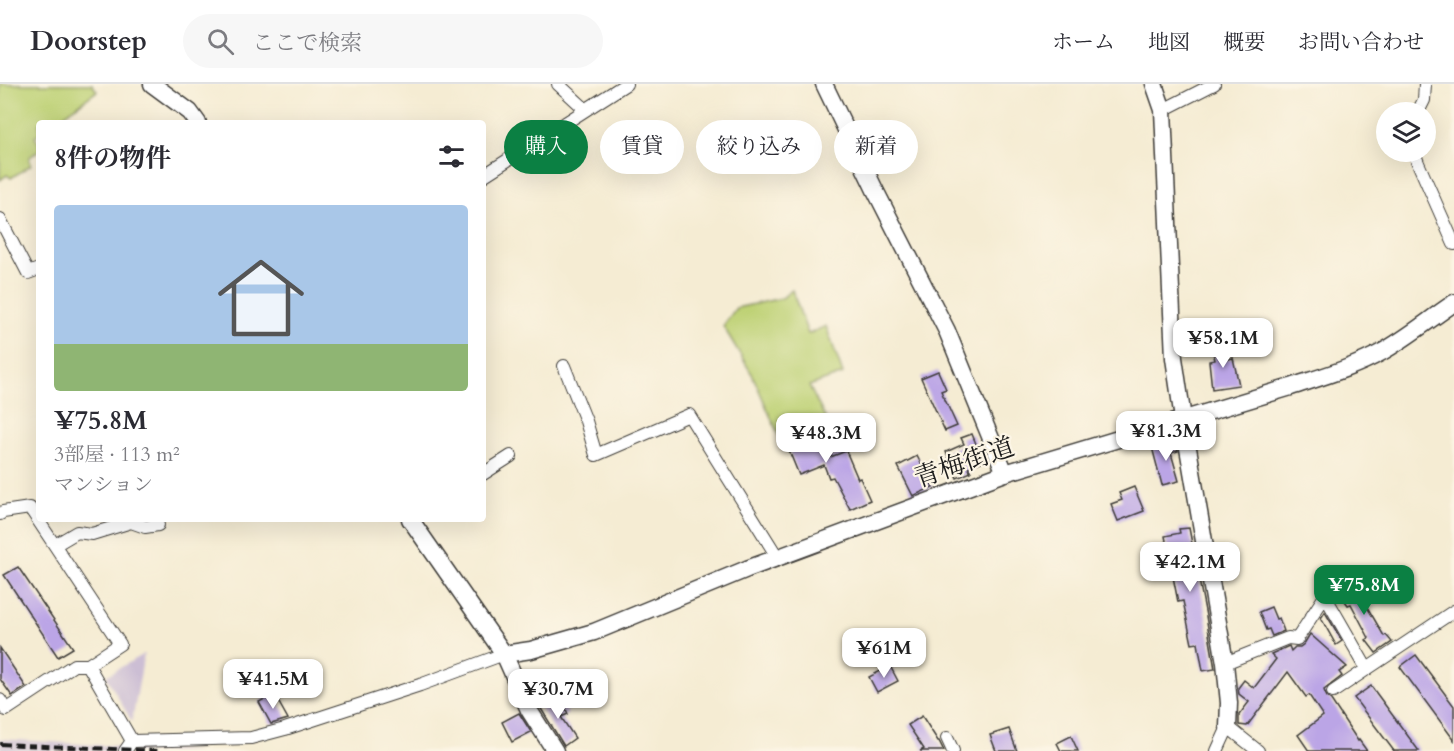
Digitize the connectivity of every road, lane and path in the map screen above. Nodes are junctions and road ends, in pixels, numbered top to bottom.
1 (152, 84) edge
2 (558, 84) edge
3 (626, 84) edge
4 (824, 84) edge
5 (1155, 84) edge
6 (1214, 84) edge
7 (1425, 84) edge
8 (1423, 102) edge
9 (585, 109) junction
10 (1163, 110) junction
11 (196, 120) edge
12 (1418, 162) edge
13 (486, 174) edge
14 (0, 219) edge
15 (1454, 244) edge
16 (36, 270) edge
17 (1454, 303) edge
18 (564, 366) dead end
19 (1183, 419) junction
20 (511, 456) dead end
21 (486, 472) edge
22 (1005, 473) junction
23 (0, 514) edge
24 (36, 517) edge
25 (39, 522) edge
26 (413, 522) edge
27 (158, 525) dead end
28 (55, 545) junction
29 (778, 558) junction
30 (1454, 611) edge
31 (504, 654) junction
32 (1225, 663) junction
33 (88, 664) junction
34 (1367, 669) junction
35 (1333, 692) dead end
36 (0, 700) edge
37 (1228, 727) junction
38 (947, 738) dead end
39 (128, 746) edge
40 (555, 751) edge
41 (953, 751) edge
42 (1217, 751) edge
43 (1258, 751) edge

1 - 11 main road
2 - 9 street
3 - 9 street
4 - 22 main road
5 - 10 main road
6 - 10 street
7 - 8 street
9 - 13 street
10 - 19 main road
12 - 15 street
14 - 16 street
17 - 19 main road, 青梅街道
18 - 29 street
19 - 22 main road, 青梅街道
19 - 32 main road
20 - 21 street
22 - 29 main road, 青梅街道
23 - 24 street
25 - 28 street
26 - 31 main road
27 - 28 street
28 - 33 street
29 - 31 main road, 青梅街道
30 - 34 street
31 - 39 street
31 - 40 main road
32 - 34 street
32 - 37 main road
33 - 36 street
33 - 39 street
34 - 35 street
37 - 42 street
37 - 43 street
38 - 41 street

